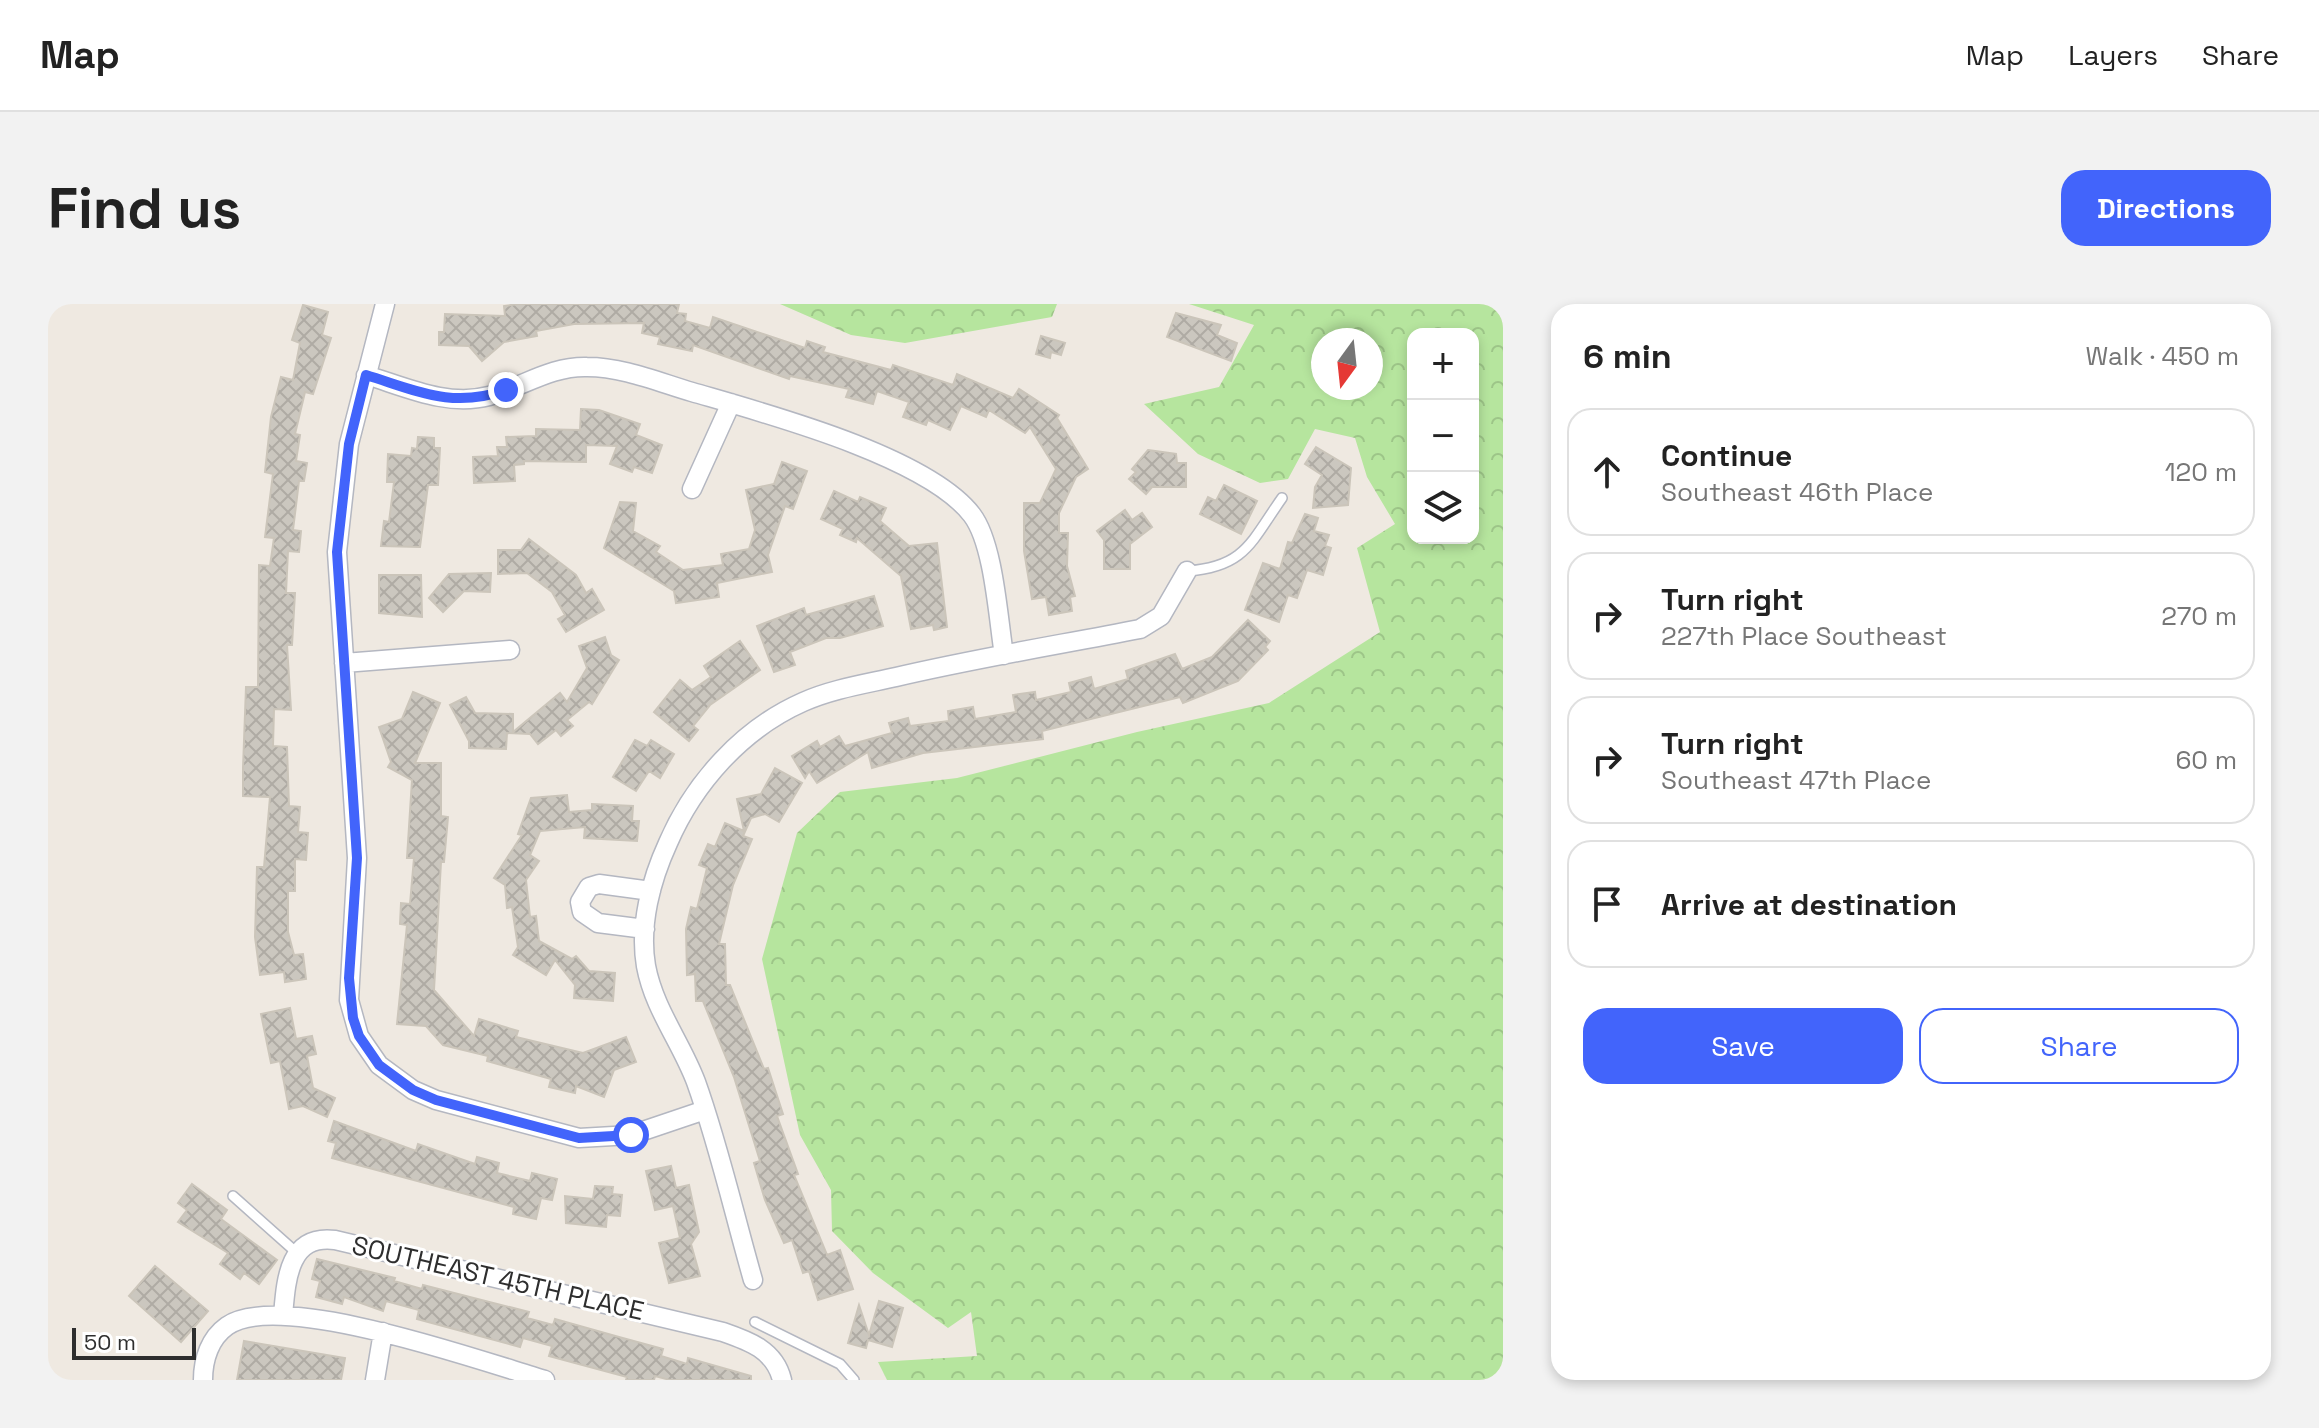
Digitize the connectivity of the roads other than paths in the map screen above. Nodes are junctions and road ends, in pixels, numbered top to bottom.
1 (385, 304) edge
2 (366, 375) junction
3 (731, 403) junction
4 (692, 489) dead end
5 (1282, 498) dead end
6 (1187, 571) joint
7 (510, 650) dead end
8 (1004, 655) junction
9 (344, 663) junction
10 (651, 891) junction
11 (645, 929) junction
12 (705, 1110) junction
13 (233, 1196) dead end
14 (297, 1253) junction
15 (753, 1280) dead end
16 (283, 1316) junction
17 (755, 1322) dead end
18 (383, 1332) junction
19 (203, 1380) edge
20 (375, 1380) edge
21 (545, 1380) edge
22 (782, 1380) edge
23 (854, 1380) edge

1 - 2 street
2 - 3 street
2 - 9 street
3 - 4 street
3 - 8 street
5 - 6 lane
6 - 8 street
7 - 9 street
8 - 10 street
9 - 12 street
10 - 11 street
10 - 11 street
11 - 12 street
12 - 15 street
13 - 14 lane
14 - 16 street
14 - 22 street, SOUTHEAST 45TH PLACE
16 - 18 street
16 - 19 street
17 - 23 lane
18 - 20 street
18 - 21 street

